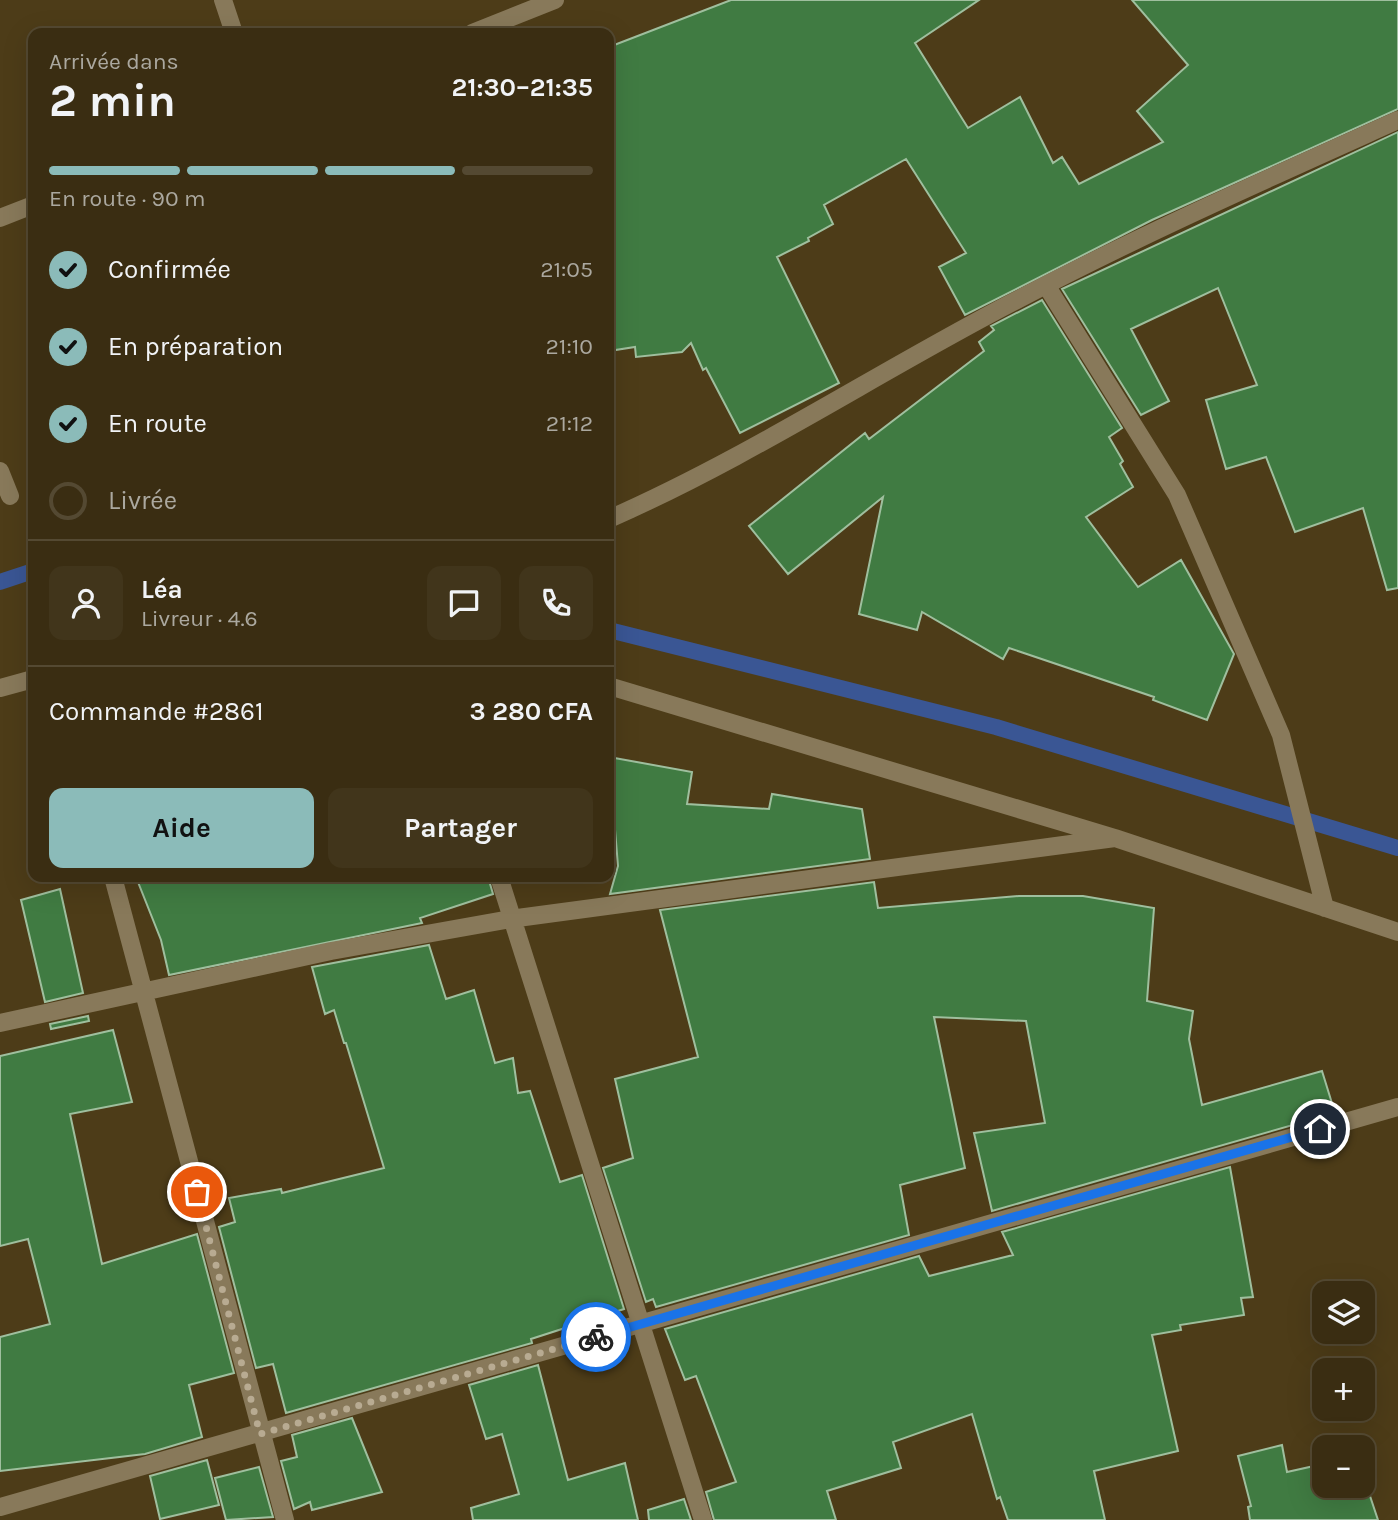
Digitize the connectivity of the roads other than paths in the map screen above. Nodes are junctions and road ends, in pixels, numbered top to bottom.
1 (223, 0) edge
2 (555, 0) edge
3 (232, 28) edge
4 (485, 28) edge
5 (1398, 120) edge
6 (28, 207) edge
7 (0, 218) edge
8 (1046, 285) junction
9 (0, 471) edge
10 (10, 496) dead end
11 (614, 517) edge
12 (28, 680) edge
13 (0, 688) edge
14 (614, 688) edge
15 (1115, 838) junction
16 (114, 882) edge
17 (500, 882) edge
18 (1325, 908) junction
19 (510, 919) junction
20 (1398, 932) edge
21 (145, 992) junction
22 (0, 1023) edge
23 (1398, 1107) edge
24 (639, 1324) junction
25 (260, 1434) junction
26 (0, 1507) edge
27 (285, 1520) edge
28 (703, 1520) edge

1 - 3 street
2 - 4 street
5 - 8 street
6 - 7 street
8 - 11 street
8 - 18 street
9 - 10 street
12 - 13 street
14 - 15 street
15 - 18 street
15 - 19 street
16 - 21 street
17 - 19 street
18 - 20 street
19 - 21 street
19 - 24 street
21 - 22 street
21 - 25 street
23 - 24 street
24 - 25 street
24 - 28 street
25 - 26 street
25 - 27 street

